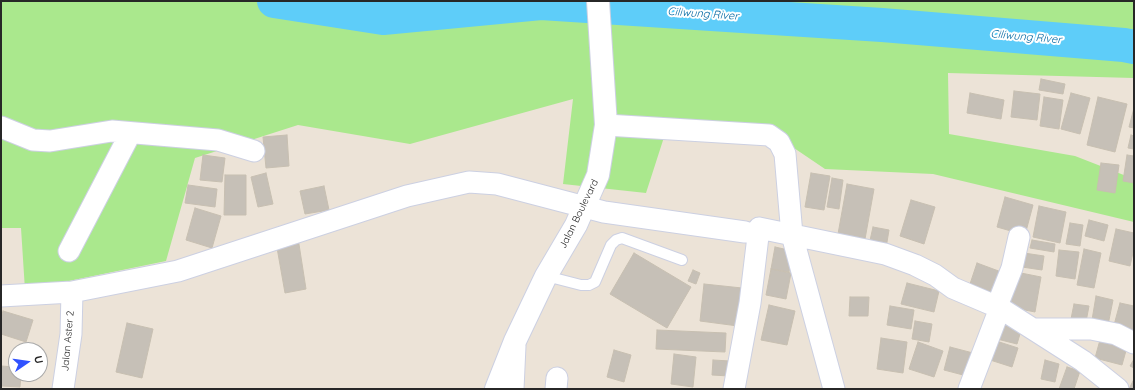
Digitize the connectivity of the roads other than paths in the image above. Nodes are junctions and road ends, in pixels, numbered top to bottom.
1 (598, 1) edge
2 (606, 126) junction
3 (1, 127) edge
4 (130, 134) junction
5 (254, 151) dead end
6 (584, 208) junction
7 (745, 232) dead end
8 (792, 235) junction
9 (1019, 237) dead end
10 (69, 251) dead end
11 (682, 260) dead end
12 (546, 276) junction
13 (72, 292) junction
14 (1, 296) edge
15 (999, 307) junction
16 (1035, 329) junction
17 (515, 341) junction
18 (1134, 343) edge
19 (63, 389) edge
20 (496, 389) edge
21 (513, 389) edge
22 (734, 389) edge
23 (834, 389) edge
24 (969, 389) edge
25 (1118, 389) edge

1 - 2 main road, Jalan Boulevard
2 - 6 main road, Jalan Boulevard
2 - 8 street
3 - 4 street
4 - 5 street
4 - 10 street
6 - 7 street
6 - 12 main road, Jalan Boulevard
6 - 13 street
8 - 15 street
8 - 22 street
8 - 23 street
9 - 15 street
11 - 12 lane
12 - 17 main road, Jalan Boulevard
13 - 14 street
13 - 19 street, Jalan Aster 2
15 - 16 street
15 - 24 street
16 - 18 street
16 - 25 street
17 - 20 main road, Jalan Boulevard
17 - 21 street

